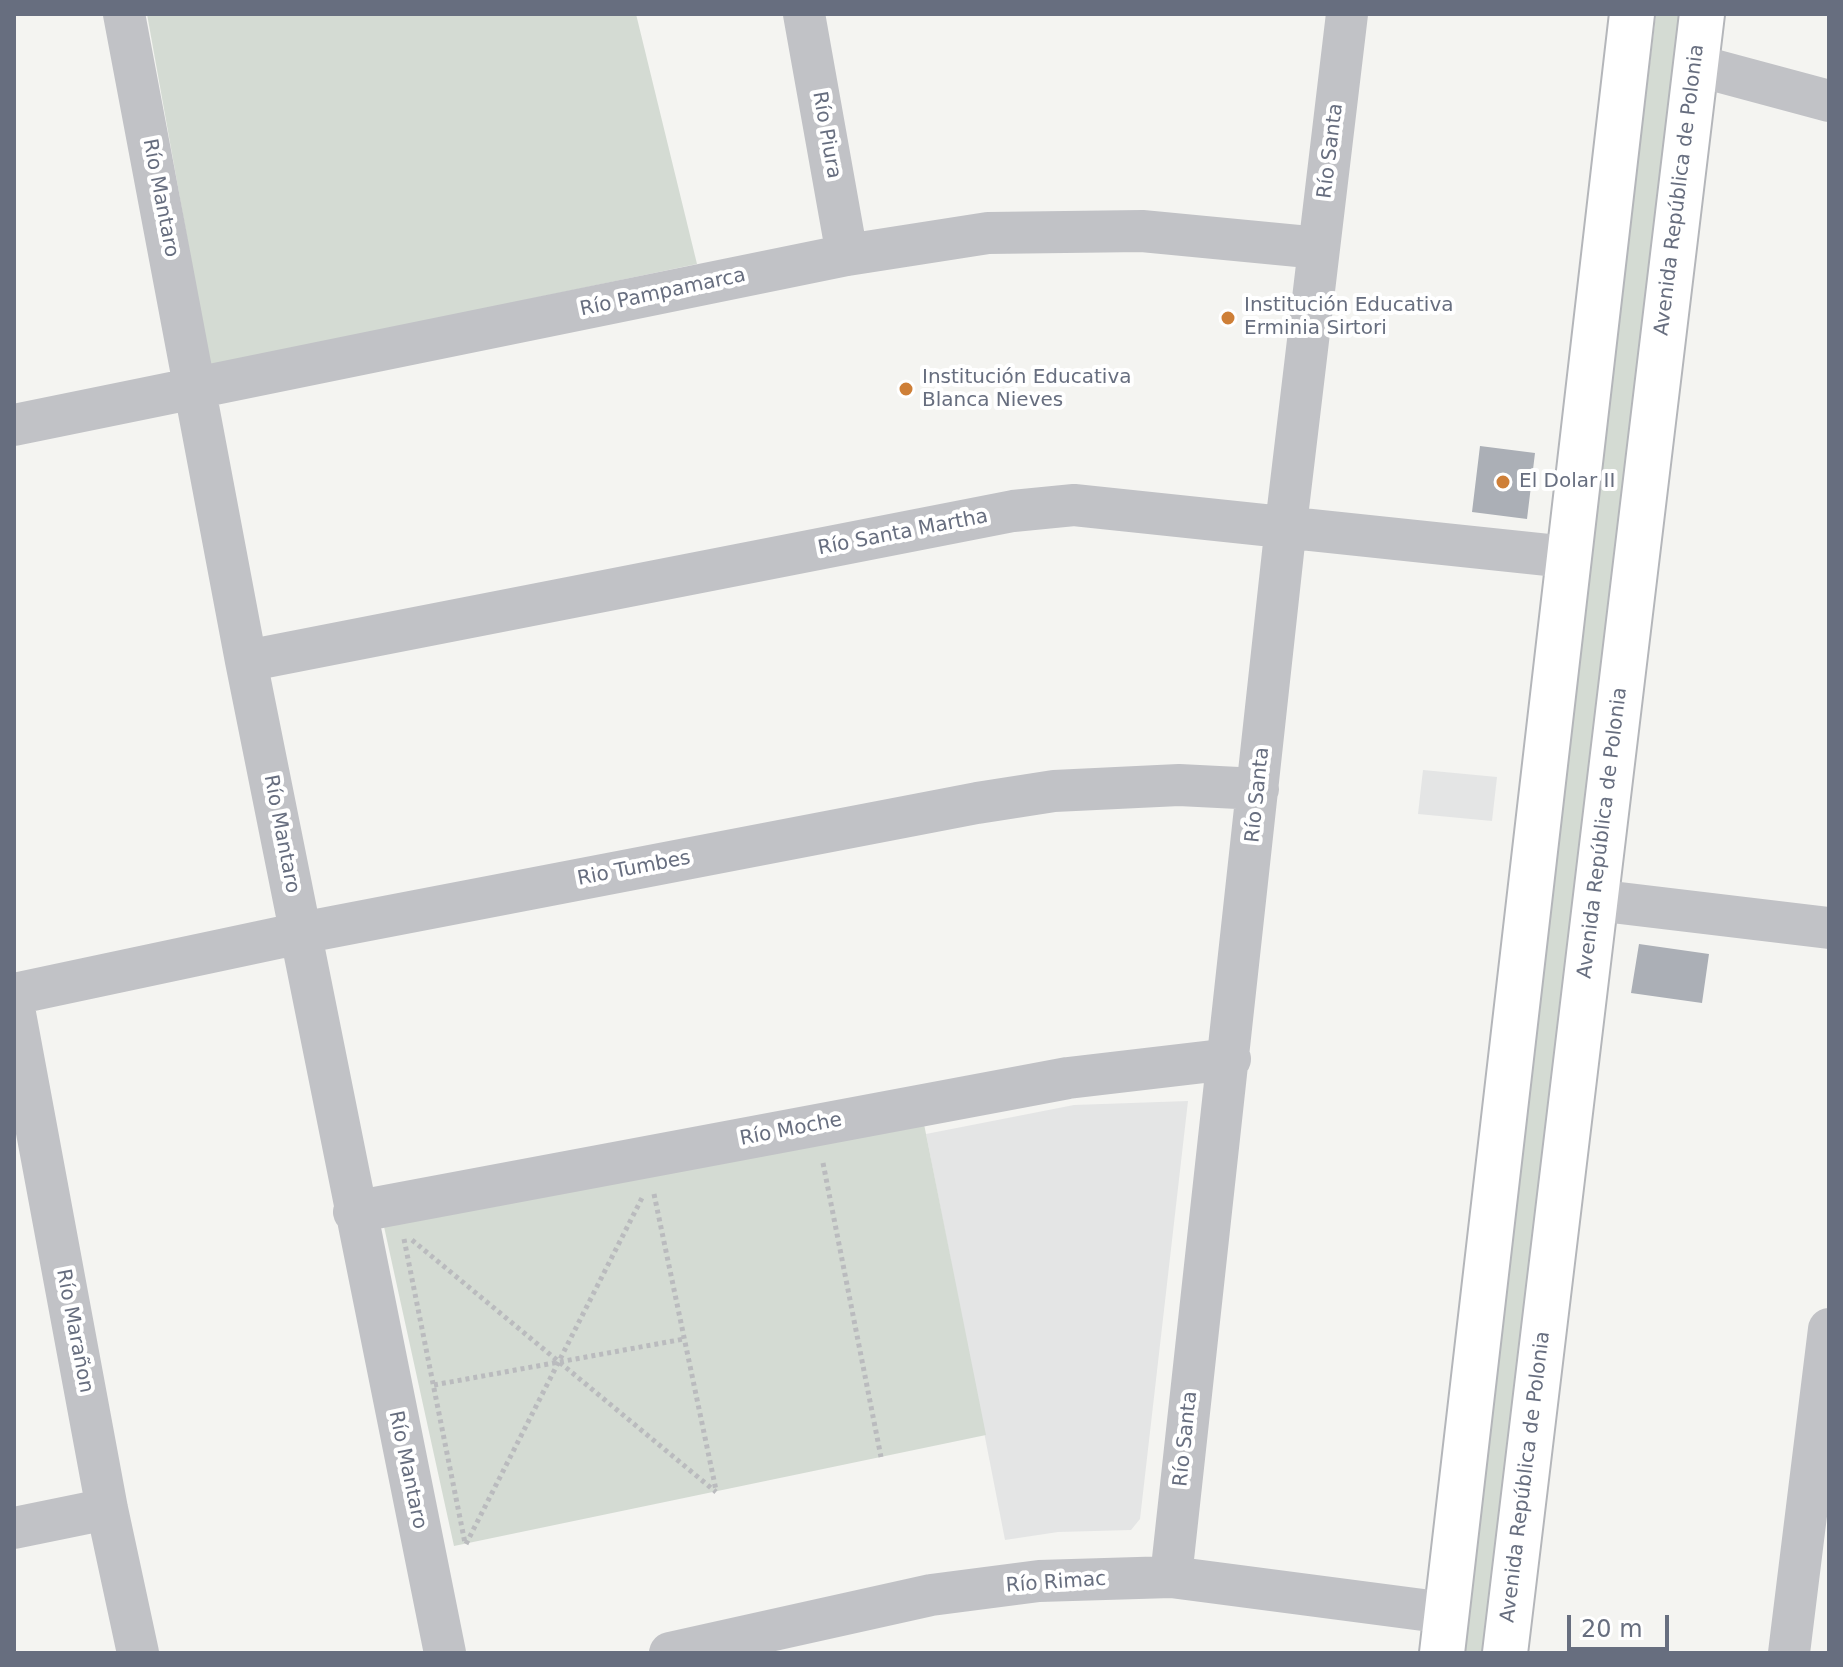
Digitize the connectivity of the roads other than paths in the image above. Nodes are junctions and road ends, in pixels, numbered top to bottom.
1 (124, 14) edge
2 (804, 14) edge
3 (1347, 14) edge
4 (1632, 14) edge
5 (1702, 14) edge
6 (1695, 65) junction
7 (1829, 101) edge
8 (1319, 248) junction
9 (847, 255) junction
10 (196, 390) junction
11 (14, 425) edge
12 (1286, 525) junction
13 (1567, 557) junction
14 (246, 661) junction
15 (1258, 789) junction
16 (1595, 900) junction
17 (1829, 928) edge
18 (301, 933) junction
19 (14, 994) edge
20 (14, 1008) edge
21 (1230, 1059) junction
22 (354, 1212) junction
23 (1829, 1329) edge
24 (1823, 1424) edge
25 (107, 1509) junction
26 (14, 1528) edge
27 (1171, 1577) junction
28 (1444, 1633) edge
29 (138, 1653) edge
30 (445, 1653) edge
31 (670, 1653) edge
32 (1505, 1653) edge
33 (1789, 1653) edge

1 - 10 street, Río Mantaro
2 - 9 street, Río Piura
3 - 8 street, Río Santa
4 - 13 main road
5 - 6 main road, Avenida República de Polonia
6 - 7 street
6 - 16 main road, Avenida República de Polonia
8 - 9 street, Río Pampamarca
8 - 12 street, Río Santa
9 - 10 street, Río Pampamarca
10 - 11 street, Río Pampamarca
10 - 14 street, Río Mantaro
12 - 13 street, Río Santa Martha
12 - 14 street, Río Santa Martha
12 - 15 street, Río Santa
13 - 28 main road
14 - 18 street, Río Mantaro
15 - 18 street, Rio Tumbes
15 - 21 street, Río Santa
16 - 17 street
16 - 32 main road, Avenida República de Polonia
18 - 19 street, Rio Tumbes
18 - 22 street, Río Mantaro
20 - 25 street, Río Marañon
21 - 22 street, Río Moche
21 - 27 street, Río Santa
22 - 30 street, Río Mantaro
23 - 24 street
24 - 33 street
25 - 26 street
25 - 29 street, Río Marañon
27 - 28 street, Río Rimac
27 - 31 street, Río Rimac

